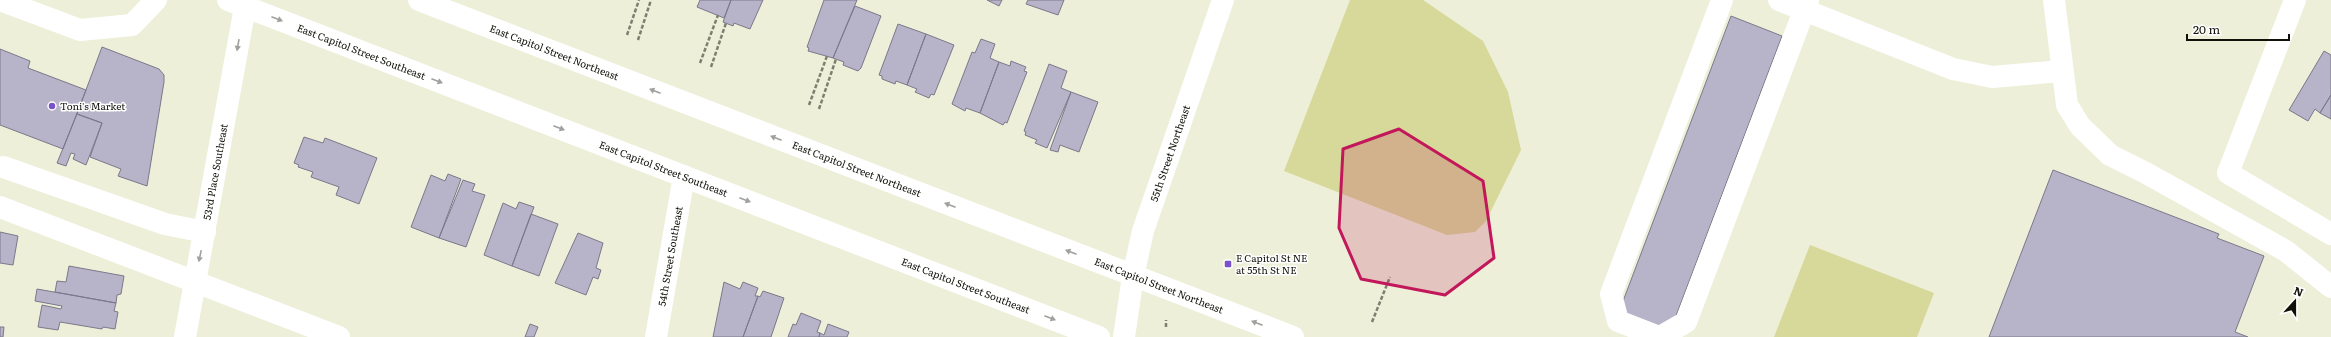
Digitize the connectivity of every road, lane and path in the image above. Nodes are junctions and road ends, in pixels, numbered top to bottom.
1 (0, 0) edge
2 (156, 0) edge
3 (419, 0) edge
4 (639, 0) edge
5 (651, 0) edge
6 (1722, 0) edge
7 (1779, 0) edge
8 (2054, 0) edge
9 (2295, 0) edge
10 (1219, 1) edge
11 (236, 3) edge
12 (1806, 5) edge
13 (718, 15) dead end
14 (726, 23) dead end
15 (627, 35) dead end
16 (638, 40) dead end
17 (827, 56) dead end
18 (836, 59) dead end
19 (700, 63) dead end
20 (711, 67) dead end
21 (2062, 71) junction
22 (809, 105) dead end
23 (819, 108) dead end
24 (3, 167) dead end
25 (684, 176) junction
26 (0, 207) edge
27 (205, 232) junction
28 (2331, 234) edge
29 (1134, 276) junction
30 (1390, 277) dead end
31 (195, 280) junction
32 (2331, 287) edge
33 (1166, 320) dead end
34 (1372, 322) dead end
35 (1166, 327) dead end
36 (185, 337) edge
37 (340, 337) edge
38 (656, 337) edge
39 (1099, 337) edge
40 (1124, 337) edge
41 (1294, 337) edge
42 (1660, 337) edge

1 - 2 main road
29 -> 3 main road, East Capitol Street Northeast
4 - 15 path
5 - 16 path
6 - 42 main road
7 - 12 main road
8 - 21 main road
9 - 28 main road
10 - 29 main road, 55th Street Northeast
11 -> 25 main road, East Capitol Street Southeast
11 -> 27 main road, 53rd Place Southeast
12 - 21 main road
12 - 42 main road
13 - 19 path
14 - 20 path
17 - 22 path
18 - 23 path
21 - 32 main road
24 - 27 main road
25 - 38 main road, 54th Street Southeast
25 -> 39 main road, East Capitol Street Southeast
26 - 31 main road
27 -> 31 main road, 53rd Place Southeast
29 - 40 main road, 55th Street Northeast
41 -> 29 main road, East Capitol Street Northeast
30 - 34 path
31 - 36 main road, 53rd Place Southeast
31 - 37 main road
33 - 35 path

